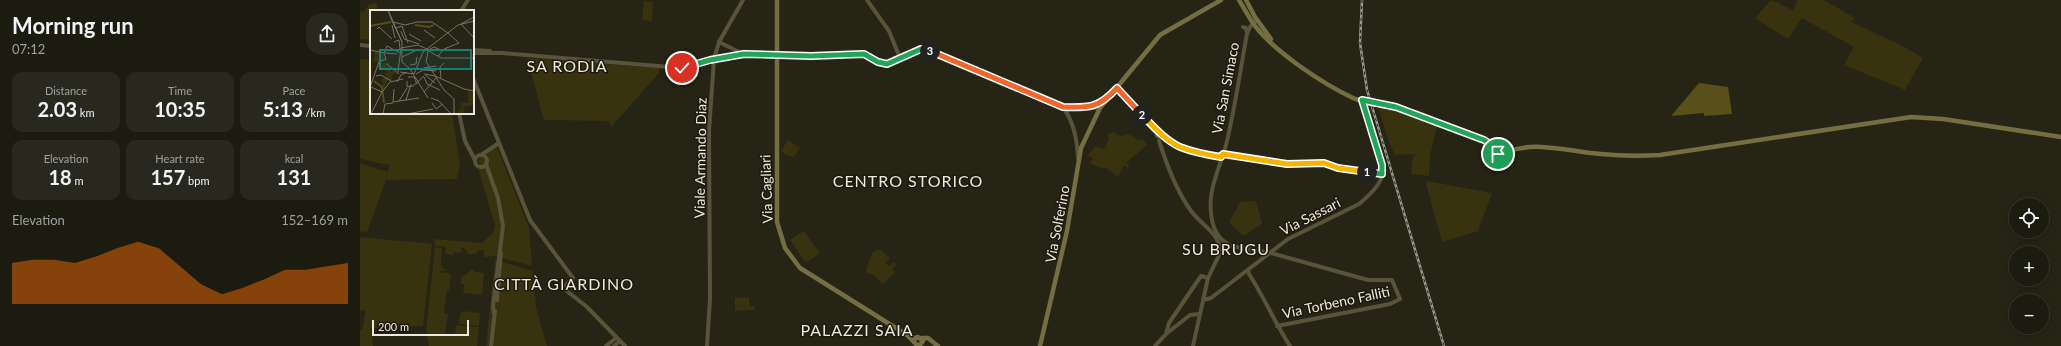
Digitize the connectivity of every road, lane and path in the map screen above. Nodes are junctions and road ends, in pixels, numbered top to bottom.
1 (468, 0) edge
2 (743, 0) edge
3 (777, 0) edge
4 (867, 0) edge
5 (1221, 0) edge
6 (1239, 0) edge
7 (1246, 0) edge
8 (462, 10) edge
9 (1253, 20) junction
10 (1243, 27) dead end
11 (1247, 34) junction
12 (719, 42) junction
13 (360, 45) edge
14 (370, 46) edge
15 (474, 50) edge
16 (736, 50) junction
17 (474, 53) edge
18 (496, 53) junction
19 (744, 54) junction
20 (777, 55) junction
21 (735, 56) junction
22 (899, 56) junction
23 (714, 59) junction
24 (474, 80) edge
25 (1117, 88) junction
26 (1362, 100) junction
27 (1106, 101) junction
28 (1063, 107) junction
29 (1084, 108) junction
30 (1100, 108) junction
31 (459, 114) edge
32 (1159, 135) junction
33 (2061, 137) edge
34 (499, 143) junction
35 (1497, 146) junction
36 (468, 147) junction
37 (1079, 147) junction
38 (492, 148) junction
39 (1509, 149) junction
40 (481, 155) junction
41 (1222, 156) junction
42 (487, 159) junction
43 (475, 160) junction
44 (486, 164) junction
45 (481, 167) junction
46 (1382, 174) junction
47 (489, 175) junction
48 (1216, 235) junction
49 (1221, 243) junction
50 (1270, 253) junction
51 (1248, 270) junction
52 (1208, 278) junction
53 (1203, 300) junction
54 (1199, 314) junction
55 (1277, 326) junction
56 (1166, 334) junction
57 (616, 338) junction
58 (920, 343) edge
59 (622, 344) edge
60 (491, 346) edge
61 (606, 346) edge
62 (614, 346) edge
63 (707, 346) edge
64 (938, 346) edge
65 (1040, 346) edge
66 (1155, 346) edge
67 (1193, 346) edge
68 (1290, 346) edge

1 - 8 street
2 - 12 street, Viale Armando Diaz
3 - 20 main road, Via Cagliari
4 - 22 street
5 - 25 main road, Via Solferino
6 - 9 main road
7 - 9 main road
9 - 11 street, Via San Simaco
9 - 26 main road
10 - 11 street
11 - 41 street, Via San Simaco
12 - 16 street
12 - 23 street, Viale Armando Diaz
13 - 14 street
15 - 18 street
16 - 19 street
16 - 21 street
17 - 18 street
18 - 23 street
19 - 20 street
19 - 21 street
20 - 22 street
20 - 58 main road, Via Cagliari
21 - 23 street
22 - 28 street
23 - 63 street, Viale Armando Diaz
24 - 34 street
25 - 27 main road, Via Solferino
25 - 32 street
26 - 35 main road
26 - 46 street
27 - 29 street
27 - 30 main road, Via Solferino
28 - 29 street
28 - 37 street
29 - 30 street
30 - 37 main road, Via Solferino
31 - 36 street
32 - 41 street
32 - 48 street
33 - 39 main road
34 - 38 street
34 - 57 street
35 - 39 main road
35 - 39 main road
36 - 40 street
36 - 43 street
37 - 65 main road, Via Solferino
38 - 40 street
38 - 42 street
40 - 42 street
40 - 43 street
41 - 46 street
41 - 48 street, Via San Simaco
42 - 44 street
43 - 45 street
44 - 45 street
44 - 47 street
45 - 47 street
46 - 50 street, Via Sassari
47 - 60 street
48 - 49 street
49 - 50 street
49 - 52 street
50 - 51 street, Via Sassari
50 - 55 street, Via Torbeno Falliti
51 - 53 street, Via Sassari
51 - 55 street
52 - 53 street
52 - 56 street
53 - 54 street
54 - 56 street
54 - 67 street
55 - 68 street
56 - 66 street
57 - 59 street
57 - 61 street
58 - 64 main road
59 - 62 street

